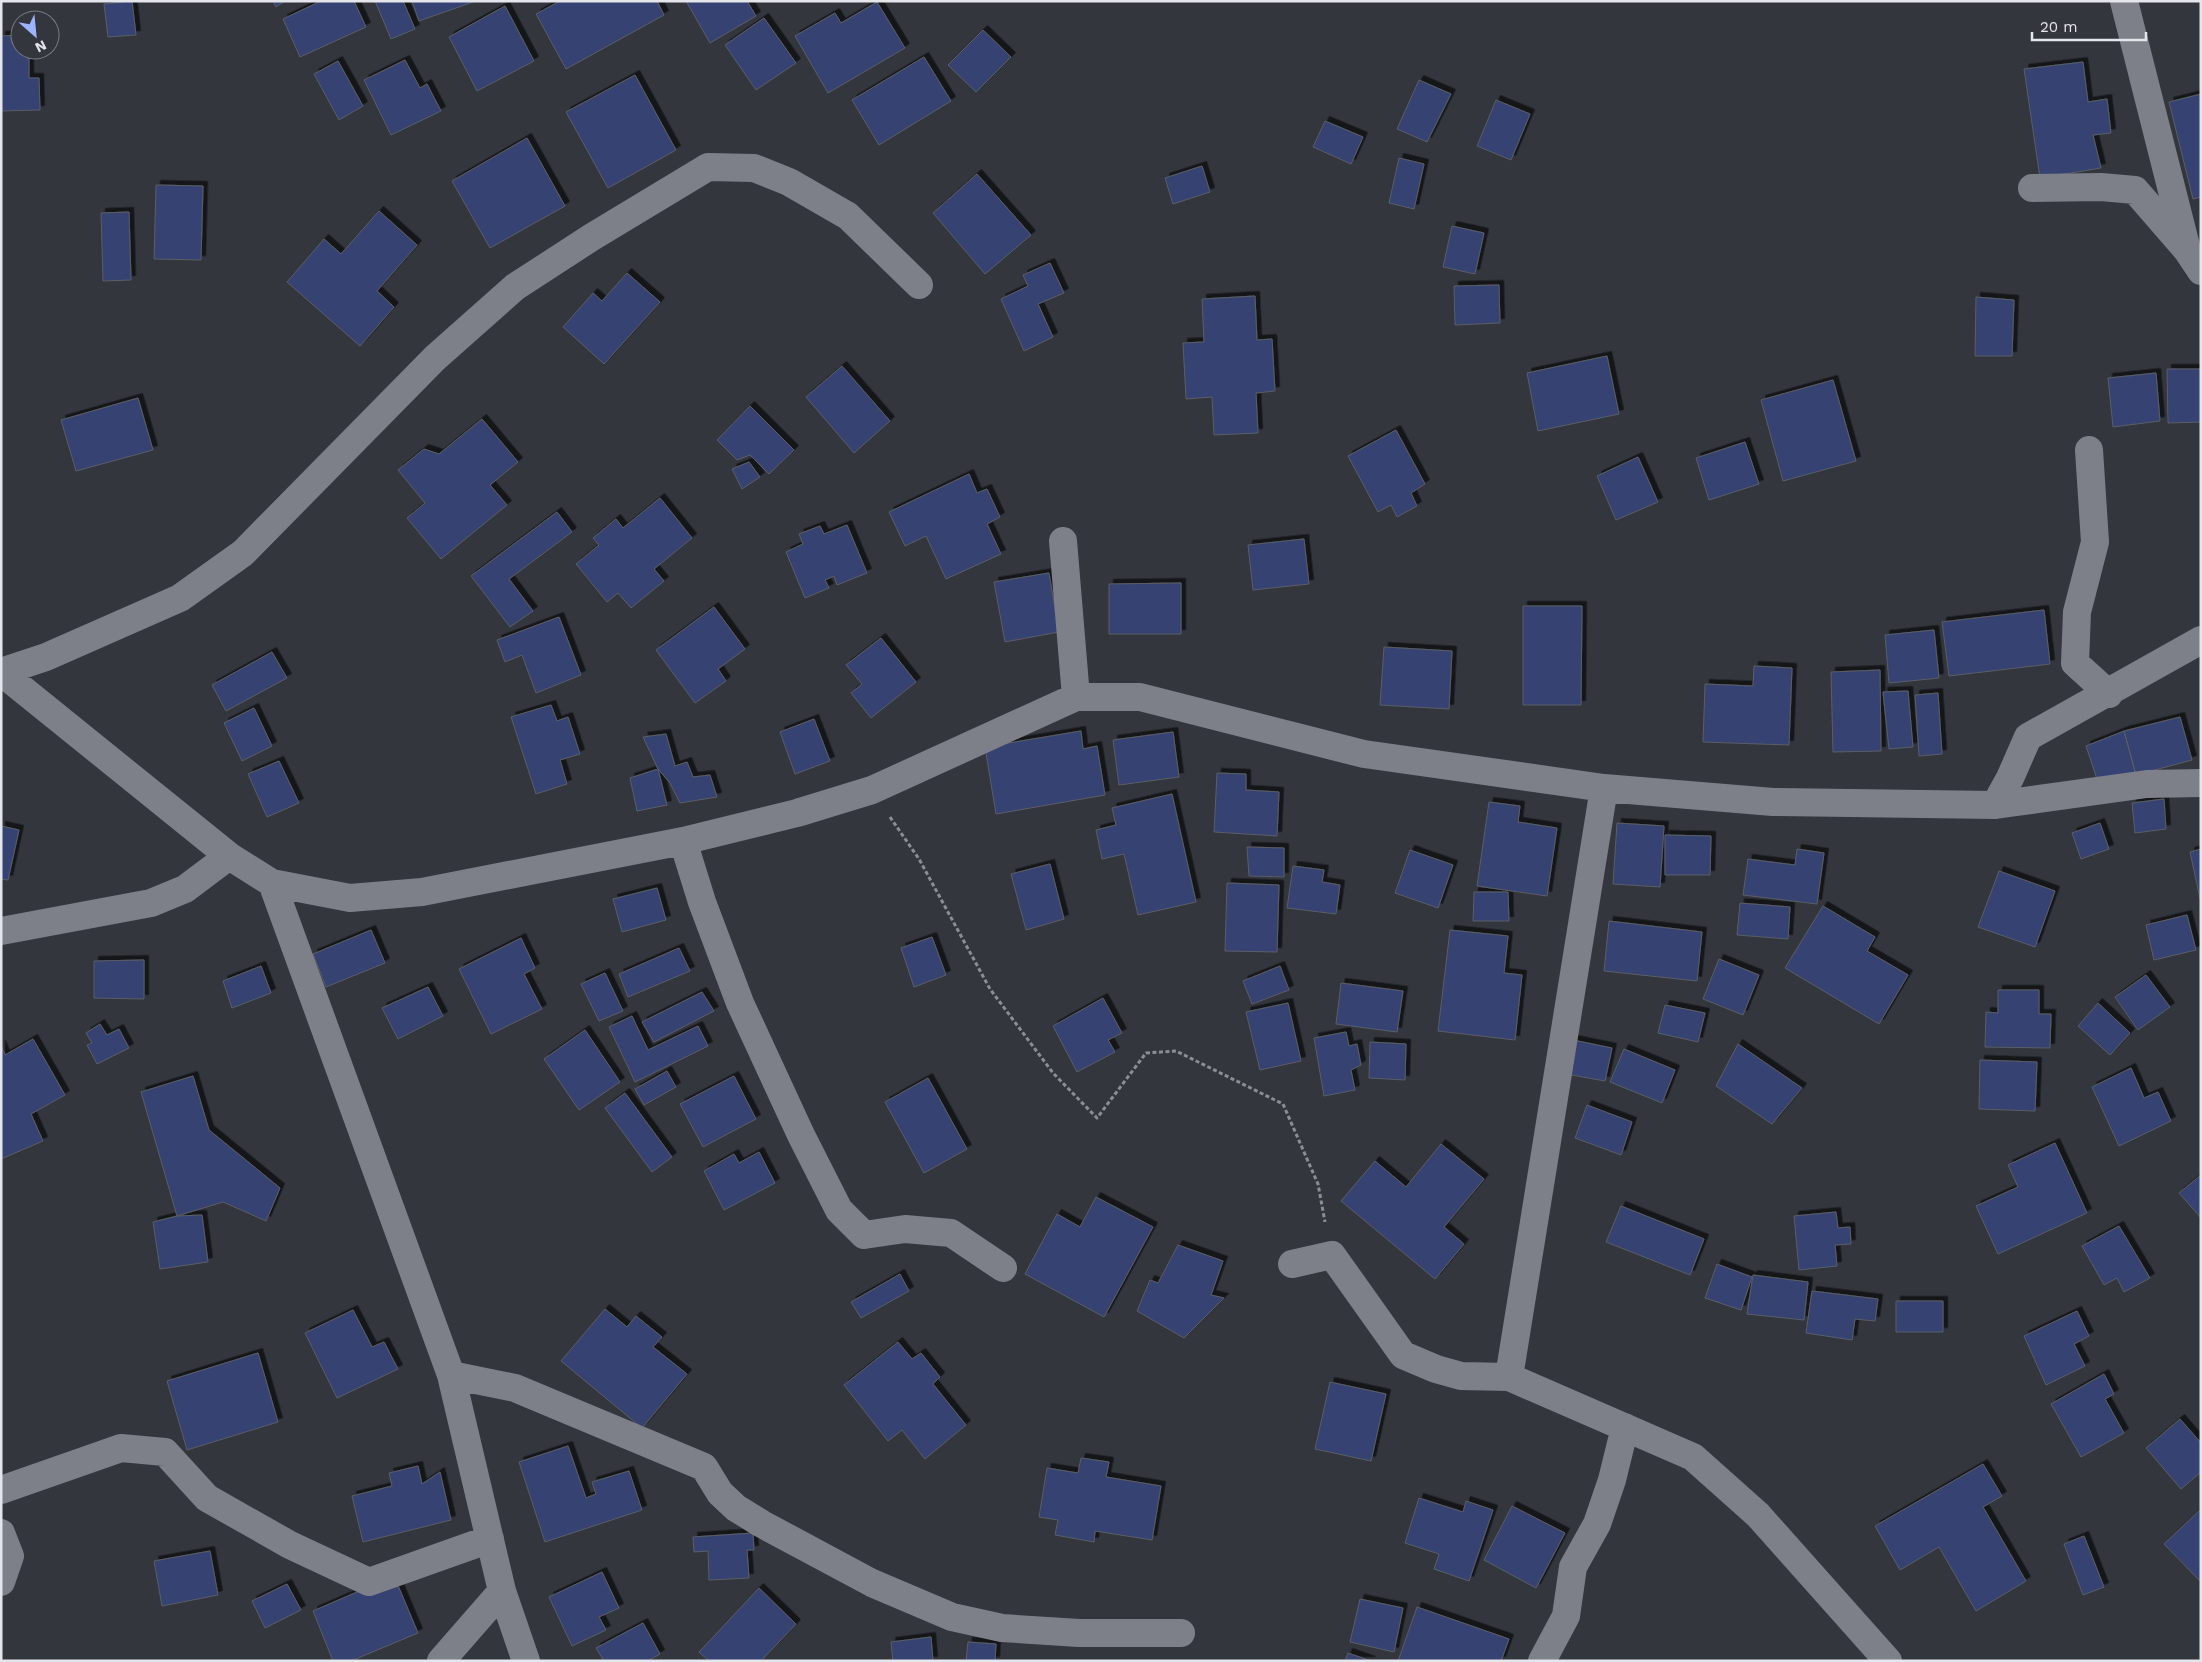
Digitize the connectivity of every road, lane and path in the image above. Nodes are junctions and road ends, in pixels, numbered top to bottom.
1 (2124, 1) edge
2 (2032, 188) dead end
3 (2194, 260) edge
4 (919, 285) dead end
5 (2089, 450) dead end
6 (1063, 541) dead end
7 (2201, 640) edge
8 (1, 672) edge
9 (2109, 694) junction
10 (1076, 697) junction
11 (2201, 783) edge
12 (1604, 788) junction
13 (872, 790) junction
14 (1994, 805) junction
15 (683, 841) junction
16 (229, 856) junction
17 (272, 883) junction
18 (1, 931) edge
19 (1332, 1255) junction
20 (1292, 1264) dead end
21 (1003, 1268) dead end
22 (451, 1375) junction
23 (1509, 1377) junction
24 (1625, 1427) junction
25 (1, 1490) edge
26 (1, 1533) edge
27 (490, 1539) junction
28 (1, 1582) edge
29 (502, 1591) junction
30 (1181, 1633) dead end
31 (441, 1661) edge
32 (526, 1661) edge
33 (1542, 1661) edge
34 (1888, 1661) edge

1 - 3 street
2 - 3 street
4 - 8 street
5 - 9 street
6 - 10 street
7 - 9 street
8 - 16 street
9 - 14 street
10 - 12 street
10 - 13 street
11 - 14 street
12 - 14 street
12 - 23 street
13 - 15 street
13 - 19 path
15 - 17 street
15 - 21 street
16 - 17 street
16 - 18 street
17 - 22 street
19 - 20 street
19 - 23 street
22 - 27 street
22 - 30 street
23 - 24 street
24 - 33 street
24 - 34 street
25 - 27 street
26 - 28 street
27 - 29 street
29 - 31 street
29 - 32 street

